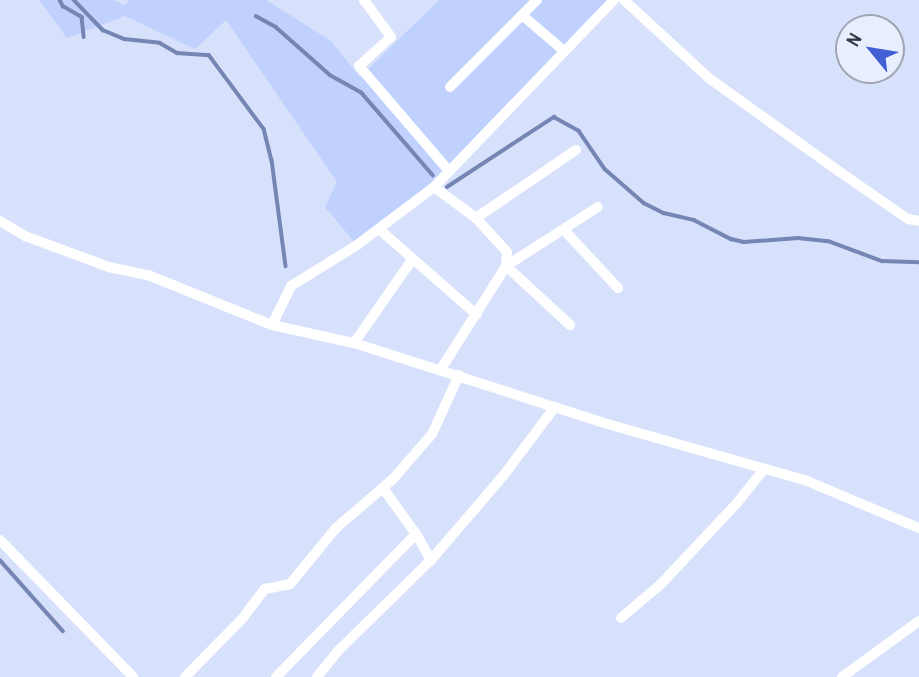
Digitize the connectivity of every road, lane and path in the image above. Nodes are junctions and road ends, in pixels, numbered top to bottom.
1 (364, 0) edge
2 (537, 0) edge
3 (614, 0) edge
4 (624, 0) edge
5 (522, 15) junction
6 (564, 51) junction
7 (450, 87) dead end
8 (576, 150) dead end
9 (449, 171) junction
10 (434, 187) junction
11 (597, 207) dead end
12 (476, 218) junction
13 (0, 220) edge
14 (919, 221) edge
15 (379, 229) junction
16 (565, 230) junction
17 (412, 260) junction
18 (506, 266) junction
19 (618, 288) dead end
20 (477, 315) junction
21 (272, 325) junction
22 (570, 325) dead end
23 (354, 343) junction
24 (442, 369) junction
25 (459, 375) junction
26 (555, 407) junction
27 (764, 468) junction
28 (383, 488) junction
29 (919, 528) edge
30 (416, 534) junction
31 (0, 540) edge
32 (431, 561) junction
33 (621, 618) dead end
34 (919, 621) edge
35 (133, 677) edge
36 (185, 677) edge
37 (276, 677) edge
38 (317, 677) edge
39 (842, 677) edge

1 - 9 street
2 - 5 street
3 - 6 street
4 - 14 street
5 - 6 street
5 - 7 street
6 - 9 street
8 - 12 street
9 - 10 street
10 - 12 street
10 - 15 street
11 - 16 street
12 - 18 street
13 - 21 street
15 - 17 street
15 - 21 street
16 - 18 street
16 - 19 street
17 - 20 street
17 - 23 street
18 - 20 street
18 - 22 street
20 - 24 street
21 - 23 street
23 - 24 street
24 - 25 street
25 - 26 street
25 - 28 street
26 - 27 street
26 - 32 street
27 - 29 street
27 - 33 street
28 - 30 street
28 - 36 street
30 - 32 street
30 - 37 street
31 - 35 street
32 - 38 street
34 - 39 street

